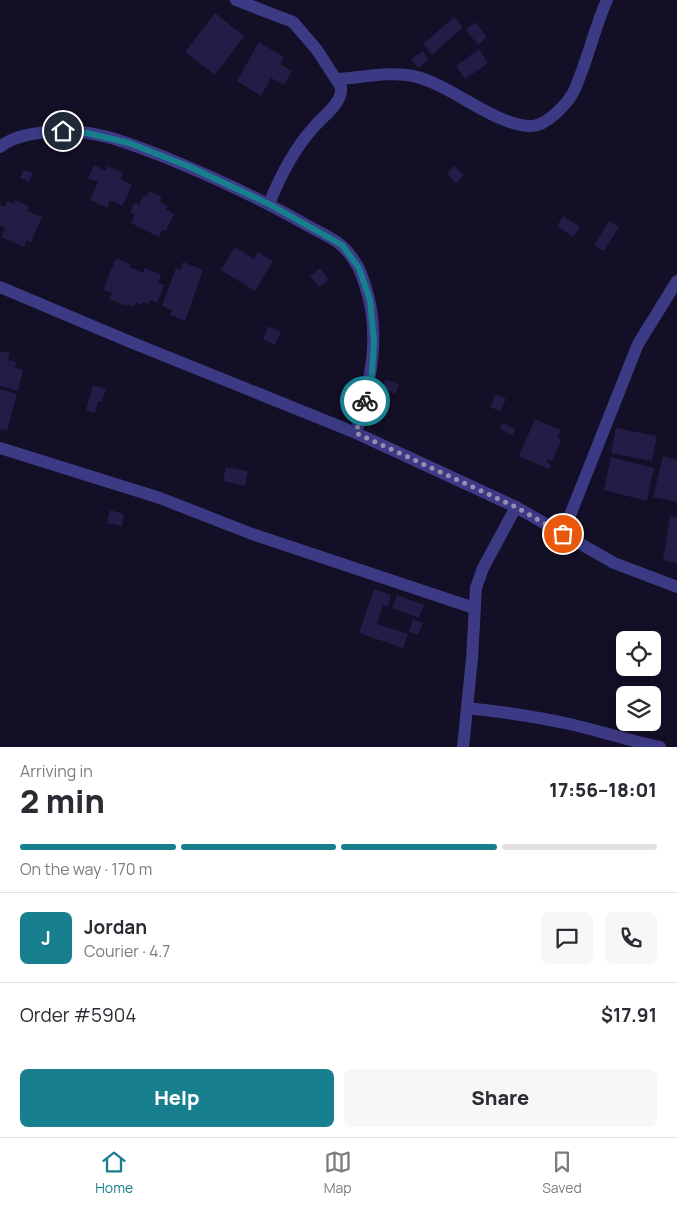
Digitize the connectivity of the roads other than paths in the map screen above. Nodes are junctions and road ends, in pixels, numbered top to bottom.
1 (236, 0) edge
2 (607, 0) edge
3 (337, 79) junction
4 (0, 147) edge
5 (269, 204) junction
6 (677, 281) edge
7 (0, 288) edge
8 (356, 433) junction
9 (0, 448) edge
10 (516, 507) junction
11 (563, 534) junction
12 (677, 587) edge
13 (474, 608) junction
14 (467, 708) junction
15 (463, 747) edge
16 (660, 747) edge

1 - 3 street
2 - 3 street
3 - 5 street
4 - 5 street
5 - 8 street
6 - 11 street
7 - 8 street
8 - 10 street
9 - 13 street
10 - 11 street
10 - 13 street
11 - 12 street
13 - 14 street
14 - 15 street
14 - 16 street

